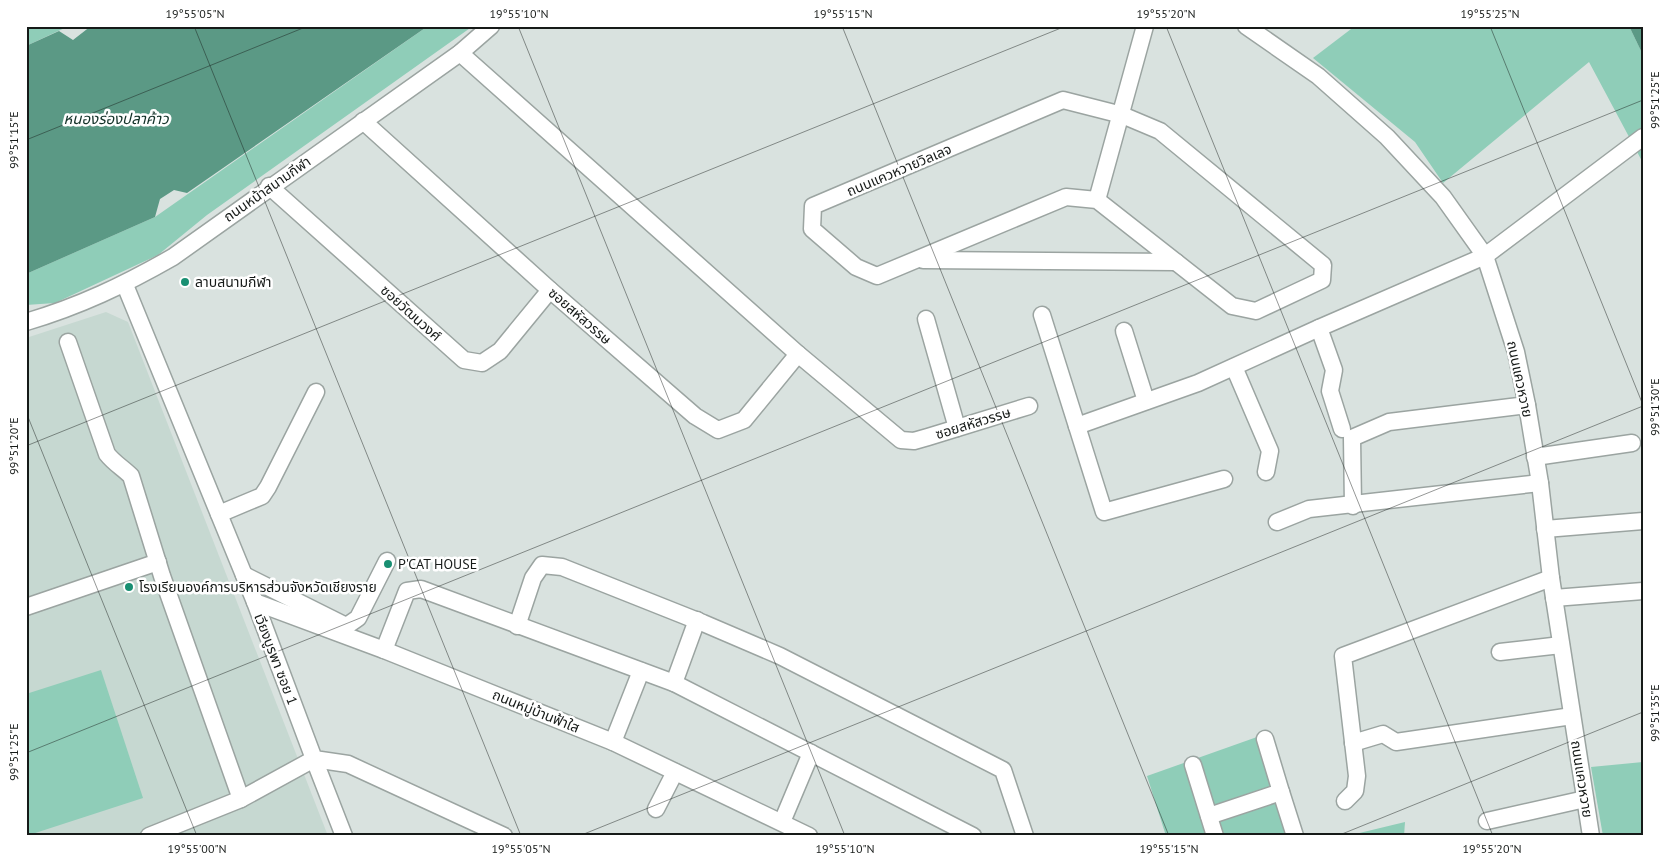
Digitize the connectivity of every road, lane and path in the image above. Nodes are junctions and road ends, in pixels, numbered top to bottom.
1 (491, 26) edge
2 (1145, 26) edge
3 (1246, 26) edge
4 (460, 53) junction
5 (1122, 115) junction
6 (363, 121) junction
7 (1643, 137) edge
8 (269, 186) junction
9 (1097, 200) junction
10 (1486, 256) junction
11 (916, 260) junction
12 (1176, 262) junction
13 (125, 285) junction
14 (550, 290) junction
15 (1042, 316) dead end
16 (926, 319) dead end
17 (26, 322) edge
18 (1319, 328) junction
19 (1124, 331) dead end
20 (68, 342) dead end
21 (798, 354) junction
22 (1234, 367) junction
23 (316, 392) dead end
24 (1146, 401) junction
25 (1527, 405) junction
26 (1029, 406) dead end
27 (1077, 426) junction
28 (957, 428) junction
29 (1342, 429) dead end
30 (1632, 443) dead end
31 (1536, 457) junction
32 (1266, 472) dead end
33 (1224, 479) dead end
34 (1540, 483) junction
35 (1353, 506) junction
36 (219, 514) junction
37 (1643, 521) edge
38 (1277, 522) dead end
39 (1545, 530) junction
40 (388, 561) dead end
41 (158, 562) junction
42 (244, 575) junction
43 (1551, 578) junction
44 (1643, 591) edge
45 (1554, 598) junction
46 (255, 602) junction
47 (26, 607) edge
48 (696, 620) junction
49 (517, 626) junction
50 (1561, 645) junction
51 (384, 650) junction
52 (1500, 652) dead end
53 (641, 671) junction
54 (674, 683) junction
55 (1572, 716) junction
56 (1265, 739) dead end
57 (613, 742) junction
58 (1353, 743) junction
59 (811, 753) junction
60 (314, 759) junction
61 (1193, 765) dead end
62 (675, 772) junction
63 (1281, 792) junction
64 (241, 799) junction
65 (1585, 799) junction
66 (1345, 801) dead end
67 (656, 809) dead end
68 (1209, 816) junction
69 (1487, 821) dead end
70 (782, 822) junction
71 (149, 836) edge
72 (344, 836) edge
73 (504, 836) edge
74 (809, 836) edge
75 (972, 836) edge
76 (1025, 836) edge
77 (1215, 836) edge
78 (1295, 836) edge
79 (1591, 836) edge

1 - 4 street, ถนนหน้าสนามกีฬา
2 - 5 street
3 - 10 street, ถนนแควหวาย
4 - 6 street, ถนนหน้าสนามกีฬา
4 - 21 street, ซอยสหัสวรรษ
5 - 9 street
5 - 11 street, ถนนแควหวายวิลเลจ
5 - 12 street, ถนนแควหวายวิลเลจ
6 - 8 street, ถนนหน้าสนามกีฬา
6 - 14 street, ซอยสหัสวรรษ
7 - 10 street
8 - 13 street, ถนนหน้าสนามกีฬา
8 - 14 street, ซอยวัฒนวงศ์
9 - 11 street, ถนนแควหวายวิลเลจ
9 - 12 street, ถนนแควหวายวิลเลจ
10 - 18 street
10 - 25 street, ถนนแควหวาย
11 - 12 street, ถนนแควหวายวิลเลจ
13 - 17 street, ถนนหน้าสนามกีฬา
13 - 36 street, เวียงบูรพา ซอย 1
14 - 21 street, ซอยสหัสวรรษ
15 - 27 street
16 - 28 street
18 - 22 street
18 - 29 street
19 - 24 street
20 - 41 street
21 - 28 street, ซอยสหัสวรรษ
22 - 24 street
22 - 32 street
23 - 36 street
24 - 27 street
25 - 31 street, ถนนแควหวาย
25 - 35 street
26 - 28 street, ซอยสหัสวรรษ
27 - 33 street
30 - 31 street
31 - 34 street, ถนนแควหวาย
34 - 35 street
34 - 39 street, ถนนแควหวาย
35 - 38 street
36 - 42 street, เวียงบูรพา ซอย 1
37 - 39 street
39 - 43 street, ถนนแควหวาย
40 - 42 street
41 - 47 street
41 - 64 street
42 - 46 street, เวียงบูรพา ซอย 1
43 - 45 street, ถนนแควหวาย
43 - 58 street
44 - 45 street
45 - 50 street, ถนนแควหวาย
46 - 51 street, ถนนหมู่บ้านฟ้าใส
46 - 60 street, เวียงบูรพา ซอย 1
48 - 49 street
48 - 54 street
48 - 76 street
49 - 51 street
49 - 53 street
50 - 52 street
50 - 55 street, ถนนแควหวาย
51 - 57 street, ถนนหมู่บ้านฟ้าใส
53 - 54 street
53 - 57 street
54 - 59 street
55 - 58 street
55 - 65 street, ถนนแควหวาย
56 - 63 street
57 - 62 street, ถนนหมู่บ้านฟ้าใส
58 - 66 street
59 - 70 street
59 - 75 street
60 - 64 street
60 - 72 street, เวียงบูรพา ซอย 1
60 - 73 street
61 - 68 street
62 - 67 street
62 - 70 street, ถนนหมู่บ้านฟ้าใส
63 - 68 street
63 - 78 street
64 - 71 street
65 - 69 street
65 - 79 street, ถนนแควหวาย
68 - 77 street
70 - 74 street, ถนนหมู่บ้านฟ้าใส

